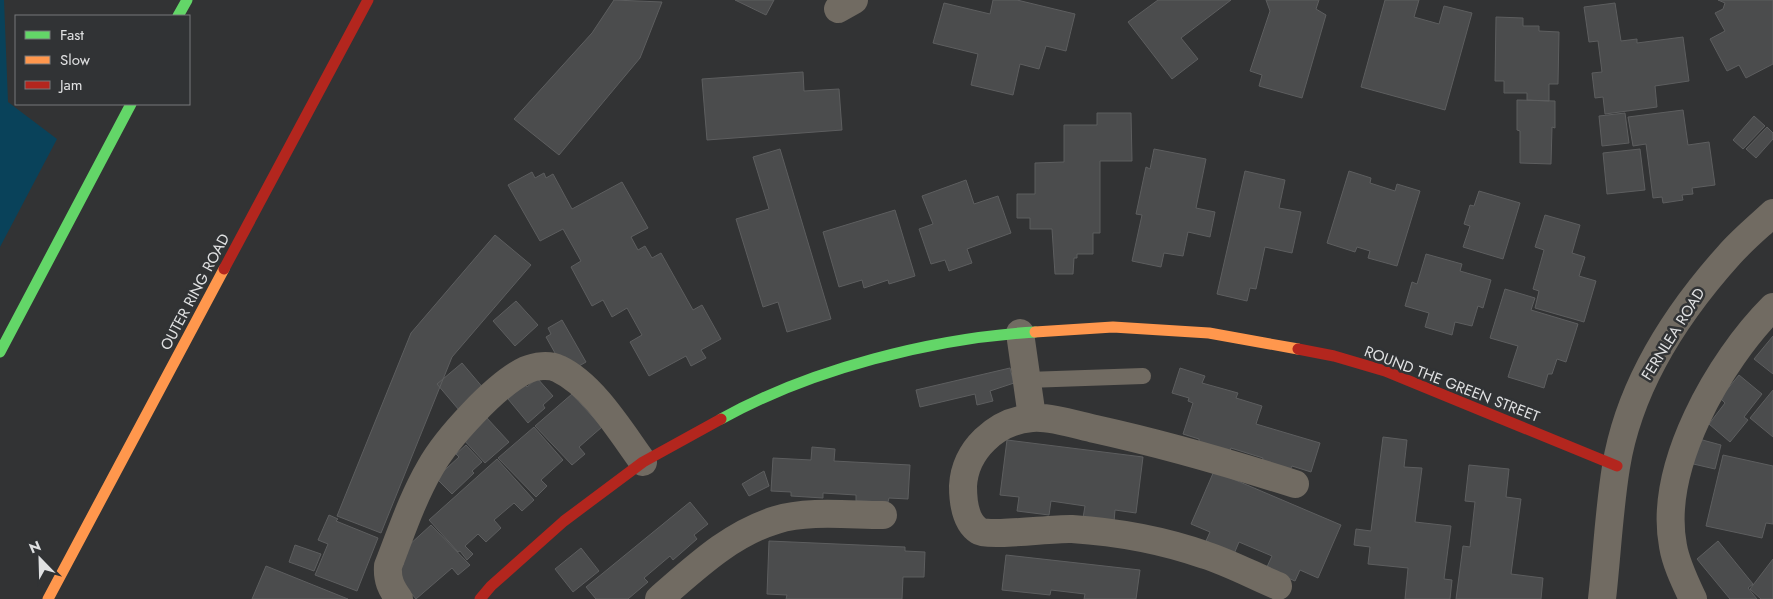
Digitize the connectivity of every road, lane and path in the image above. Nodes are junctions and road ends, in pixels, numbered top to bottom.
1 (186, 0) edge
2 (368, 0) edge
3 (178, 15) edge
4 (130, 105) edge
5 (1773, 214) edge
6 (1773, 307) edge
7 (1020, 333) junction
8 (0, 352) edge
9 (1143, 376) dead end
10 (1027, 380) junction
11 (1032, 418) junction
12 (643, 462) junction
13 (1616, 466) junction
14 (1295, 484) dead end
15 (883, 515) dead end
16 (1278, 586) dead end
17 (673, 596) edge
18 (1605, 598) edge
19 (48, 599) edge
20 (399, 599) edge
21 (480, 599) edge
22 (1694, 599) edge

1 - 3 main road
2 - 19 main road, OUTER RING ROAD
4 - 8 main road
5 - 13 street, FERNLEA ROAD
6 - 22 street
7 - 10 street
7 - 12 main road, ROUND THE GREEN STREET
7 - 13 main road, ROUND THE GREEN STREET
9 - 10 lane
10 - 11 street
11 - 14 street
11 - 16 street
12 - 20 street
12 - 21 main road, ROUND THE GREEN STREET
13 - 18 street, FERNLEA ROAD
15 - 17 street

